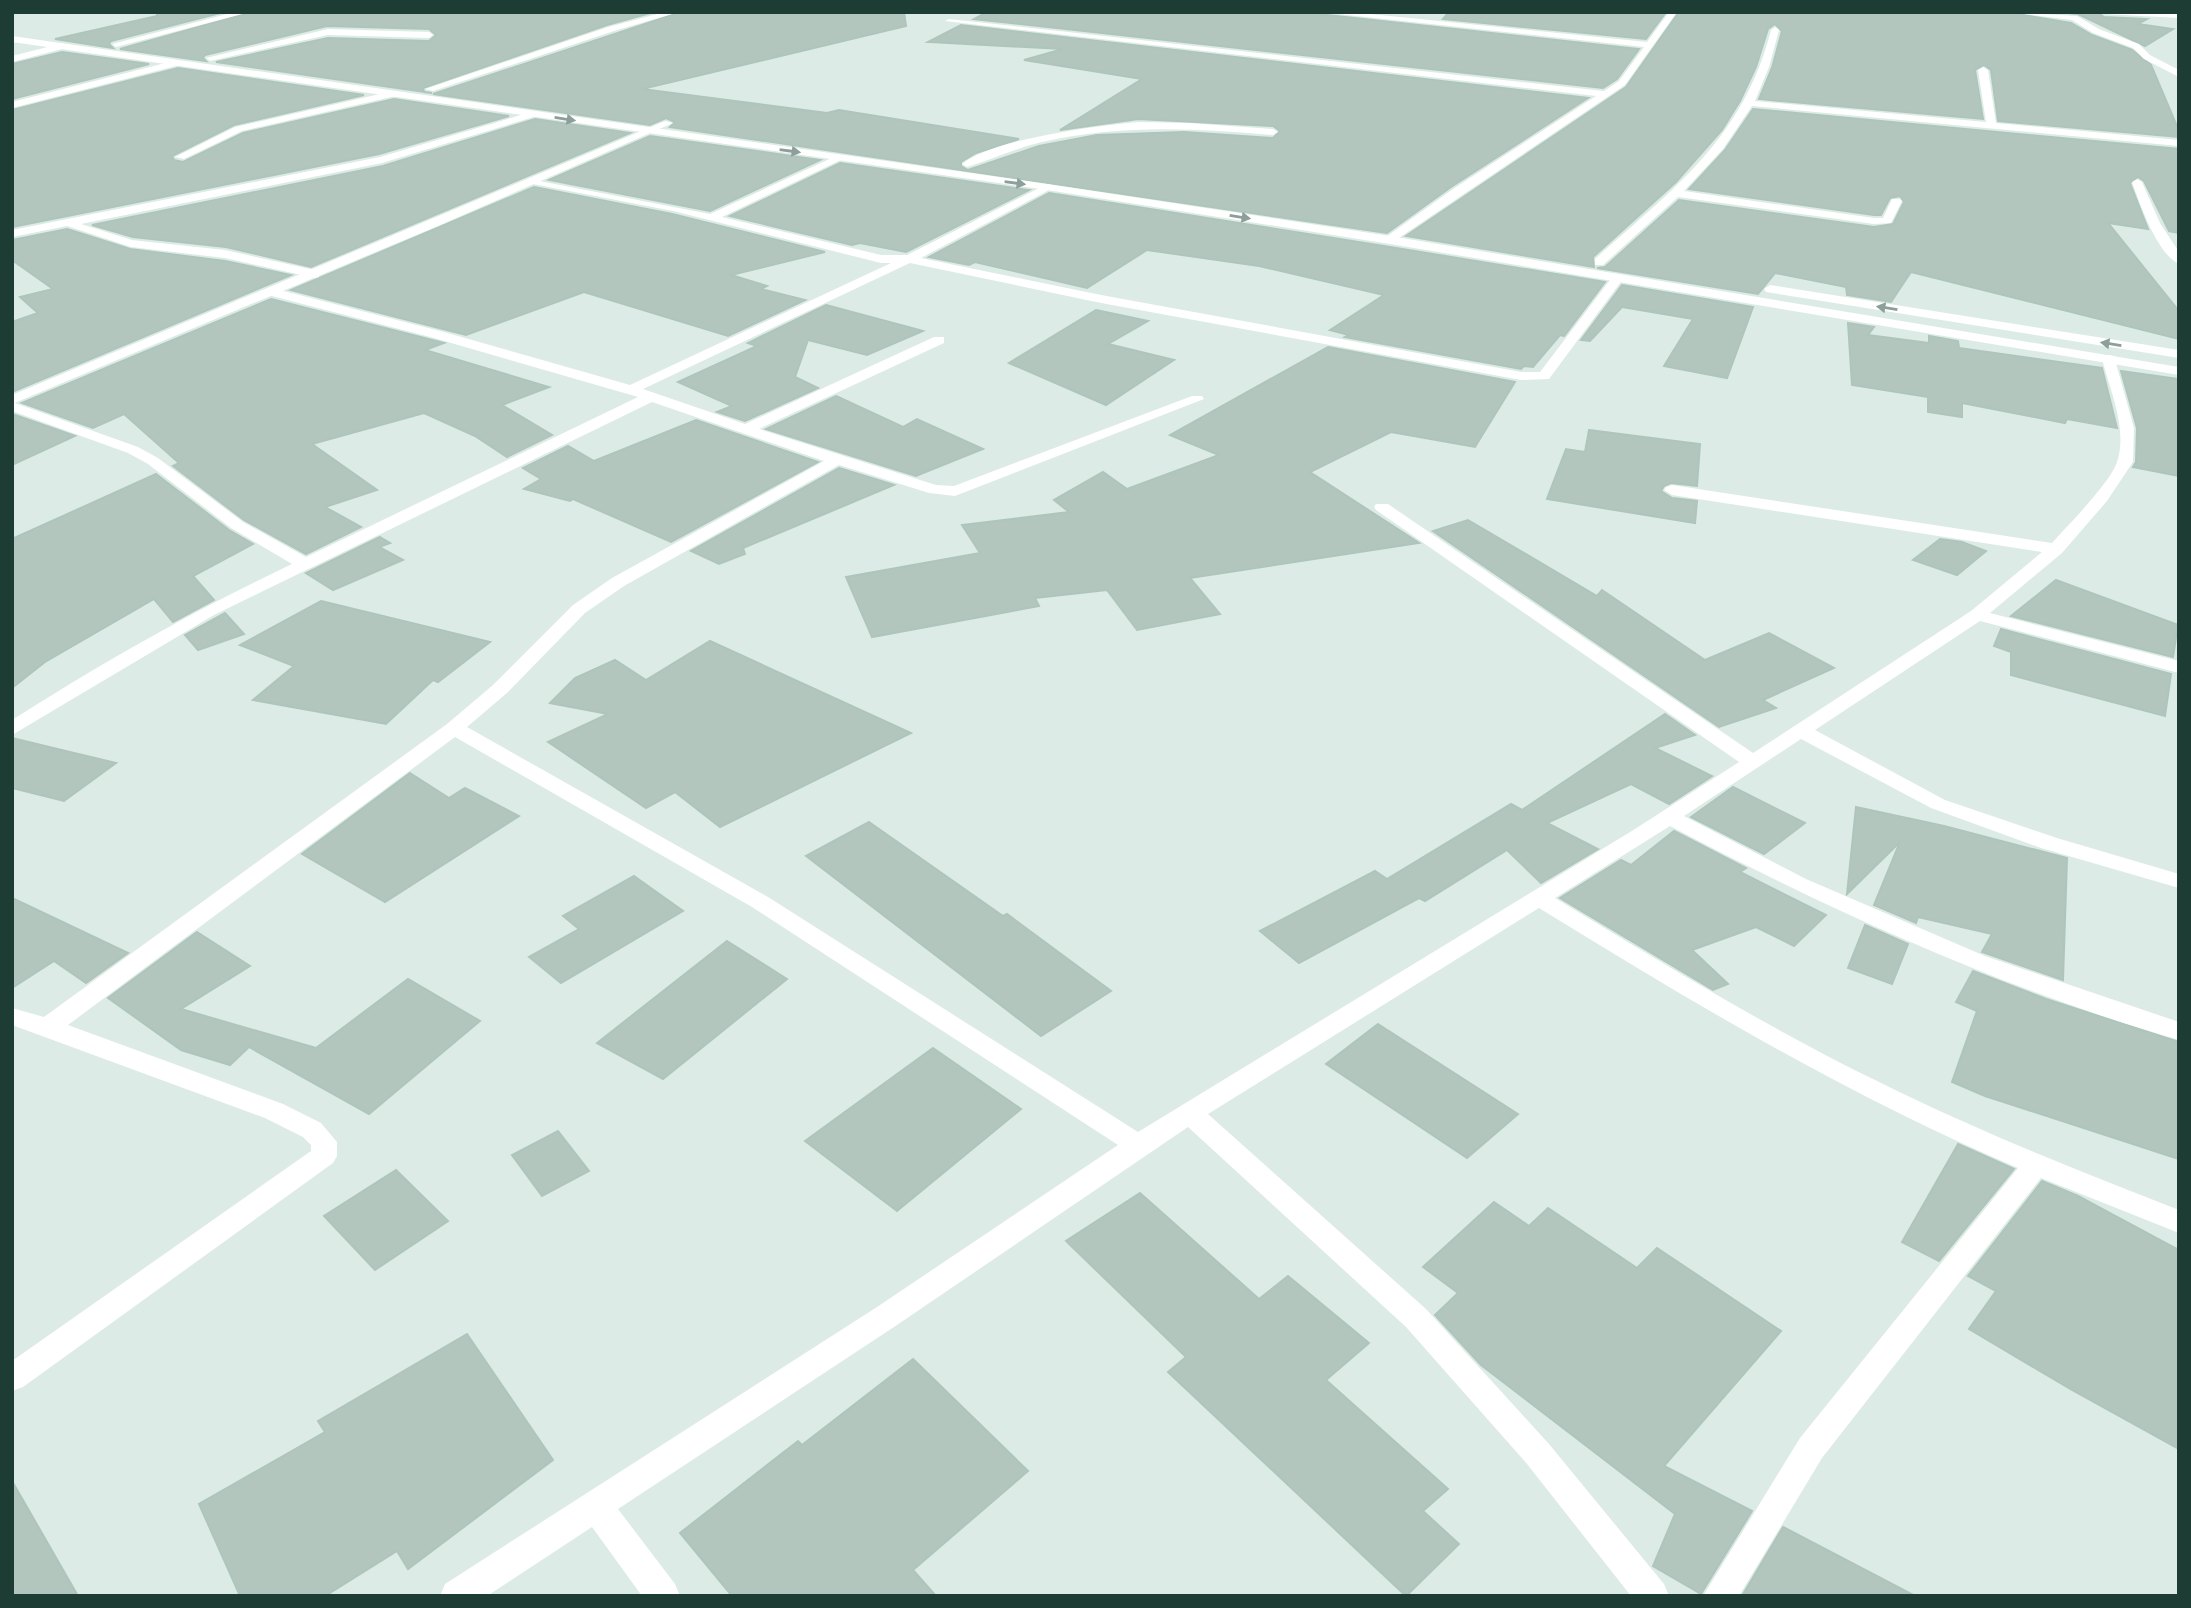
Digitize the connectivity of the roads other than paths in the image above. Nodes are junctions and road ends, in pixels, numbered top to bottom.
1 (246, 12) edge
2 (675, 12) edge
3 (1322, 12) edge
4 (1673, 12) edge
5 (2012, 12) edge
6 (2104, 12) edge
7 (2179, 16) edge
8 (949, 21) dead end
9 (12, 29) edge
10 (1775, 30) dead end
11 (429, 35) dead end
12 (12, 38) edge
13 (116, 44) junction
14 (1651, 45) junction
15 (63, 46) junction
16 (12, 58) edge
17 (210, 58) junction
18 (177, 63) junction
19 (1983, 70) dead end
20 (2179, 74) edge
21 (430, 89) junction
22 (393, 94) junction
23 (1608, 94) junction
24 (1749, 103) junction
25 (12, 104) edge
26 (534, 114) junction
27 (668, 123) junction
28 (1992, 127) junction
29 (649, 132) junction
30 (1273, 132) dead end
31 (2179, 143) edge
32 (180, 157) dead end
33 (840, 158) junction
34 (967, 164) junction
35 (533, 181) junction
36 (2137, 182) dead end
37 (1046, 187) junction
38 (1674, 193) junction
39 (1214, 200) dead end
40 (1896, 201) dead end
41 (712, 217) junction
42 (71, 223) junction
43 (1392, 227) dead end
44 (1406, 229) junction
45 (13, 232) edge
46 (1419, 232) dead end
47 (1390, 240) junction
48 (909, 259) junction
49 (1586, 260) dead end
50 (2179, 260) edge
51 (1599, 262) junction
52 (1618, 272) junction
53 (315, 275) junction
54 (1753, 286) dead end
55 (272, 292) junction
56 (939, 340) dead end
57 (2179, 355) edge
58 (2109, 359) junction
59 (2179, 370) edge
60 (631, 390) junction
61 (650, 397) junction
62 (1197, 399) dead end
63 (12, 400) edge
64 (12, 406) edge
65 (746, 429) junction
66 (837, 460) junction
67 (1672, 491) dead end
68 (1382, 507) dead end
69 (2056, 549) junction
70 (305, 565) junction
71 (1977, 615) junction
72 (2179, 667) edge
73 (454, 728) junction
74 (12, 729) edge
75 (1801, 731) junction
76 (1753, 762) junction
77 (1669, 817) junction
78 (2179, 881) edge
79 (1539, 898) junction
80 (12, 1016) edge
81 (48, 1027) junction
82 (2179, 1031) edge
83 (1189, 1112) junction
84 (1138, 1145) junction
85 (2036, 1165) junction
86 (2179, 1222) edge
87 (12, 1378) edge
88 (596, 1506) junction
89 (457, 1596) edge
90 (663, 1596) edge
91 (1652, 1596) edge
92 (1720, 1596) edge

1 - 13 street
2 - 21 street
3 - 14 street
4 - 14 street
5 - 20 street
6 - 7 street
8 - 23 street
9 - 13 street
10 - 24 street
11 - 17 street
12 - 15 street
13 - 17 street
14 - 23 street
15 - 16 street
15 - 18 street
17 - 21 street
18 - 22 street
18 - 25 street
19 - 28 street
21 - 27 street
22 - 26 street
22 - 32 street
23 - 44 street
24 - 28 street
24 - 38 street
26 -> 29 street
26 - 42 street
27 - 29 street
27 - 34 street
28 - 31 street
29 -> 33 street
29 - 35 street
30 - 34 street
33 -> 37 street
33 - 41 street
34 - 39 street
35 - 41 street
35 - 53 street
36 - 50 street
37 -> 47 street
37 - 48 street
38 - 40 street
38 - 51 street
41 - 48 street
42 - 45 street
42 - 53 street
43 - 44 street
44 - 46 street
44 - 47 street
47 - 52 street
48 - 52 street
48 - 60 street
49 - 51 street
51 - 52 street
52 - 58 street
53 - 55 street
57 -> 54 street
55 - 60 street
55 - 63 street
56 - 65 street
58 - 59 street
58 - 69 street
60 - 61 street
61 - 65 street
61 - 70 street
62 - 66 street
64 - 70 street
65 - 66 street
66 - 73 street
67 - 69 street
68 - 76 street
69 - 71 street
70 - 74 street
71 - 72 street
71 - 75 street
73 - 81 street
73 - 84 street
75 - 76 street
75 - 78 street
76 - 77 street
77 - 79 street
77 - 82 street
79 - 83 street
79 - 85 street
80 - 81 street
81 - 87 street
83 - 84 street
83 - 91 street
84 - 88 street
85 - 86 street
85 - 92 street
88 - 89 street
88 - 90 street

